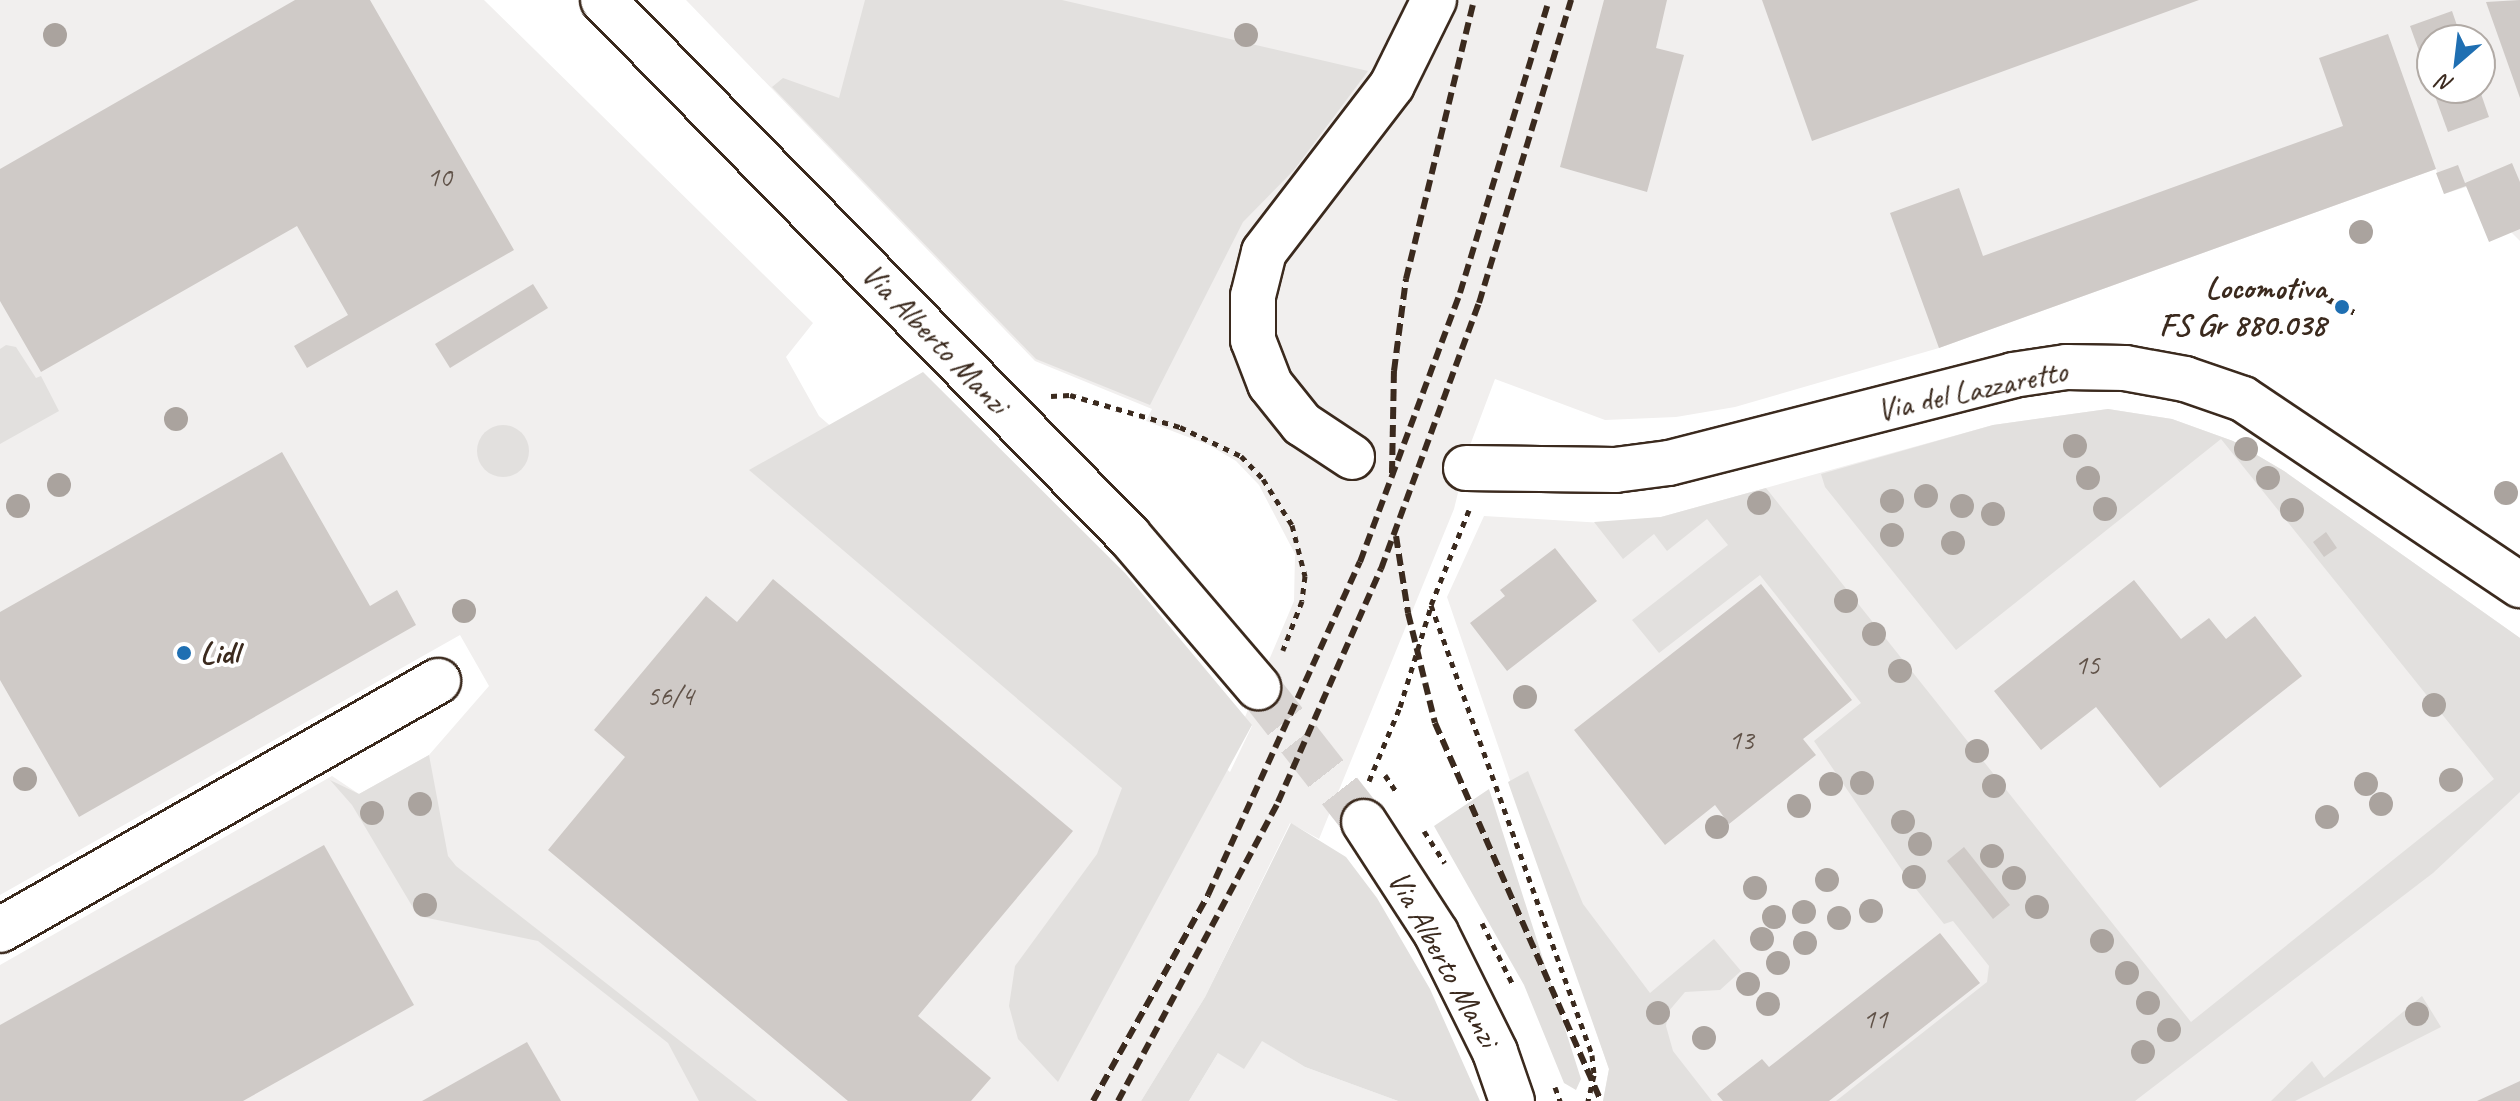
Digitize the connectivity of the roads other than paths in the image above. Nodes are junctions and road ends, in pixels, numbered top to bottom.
1 (603, 0) edge
2 (1434, 0) edge
3 (1352, 457) dead end
4 (1475, 469) road end
5 (2520, 585) edge
6 (1269, 671) tunnel mouth
7 (438, 681) dead end
8 (1365, 804) tunnel mouth
9 (0, 930) edge
10 (1512, 1101) edge

1 - 6 main road, Via Alberto Manzi
2 - 3 main road
4 - 5 main road, Via del Lazzaretto
7 - 9 main road
8 - 10 main road, Via Alberto Manzi

